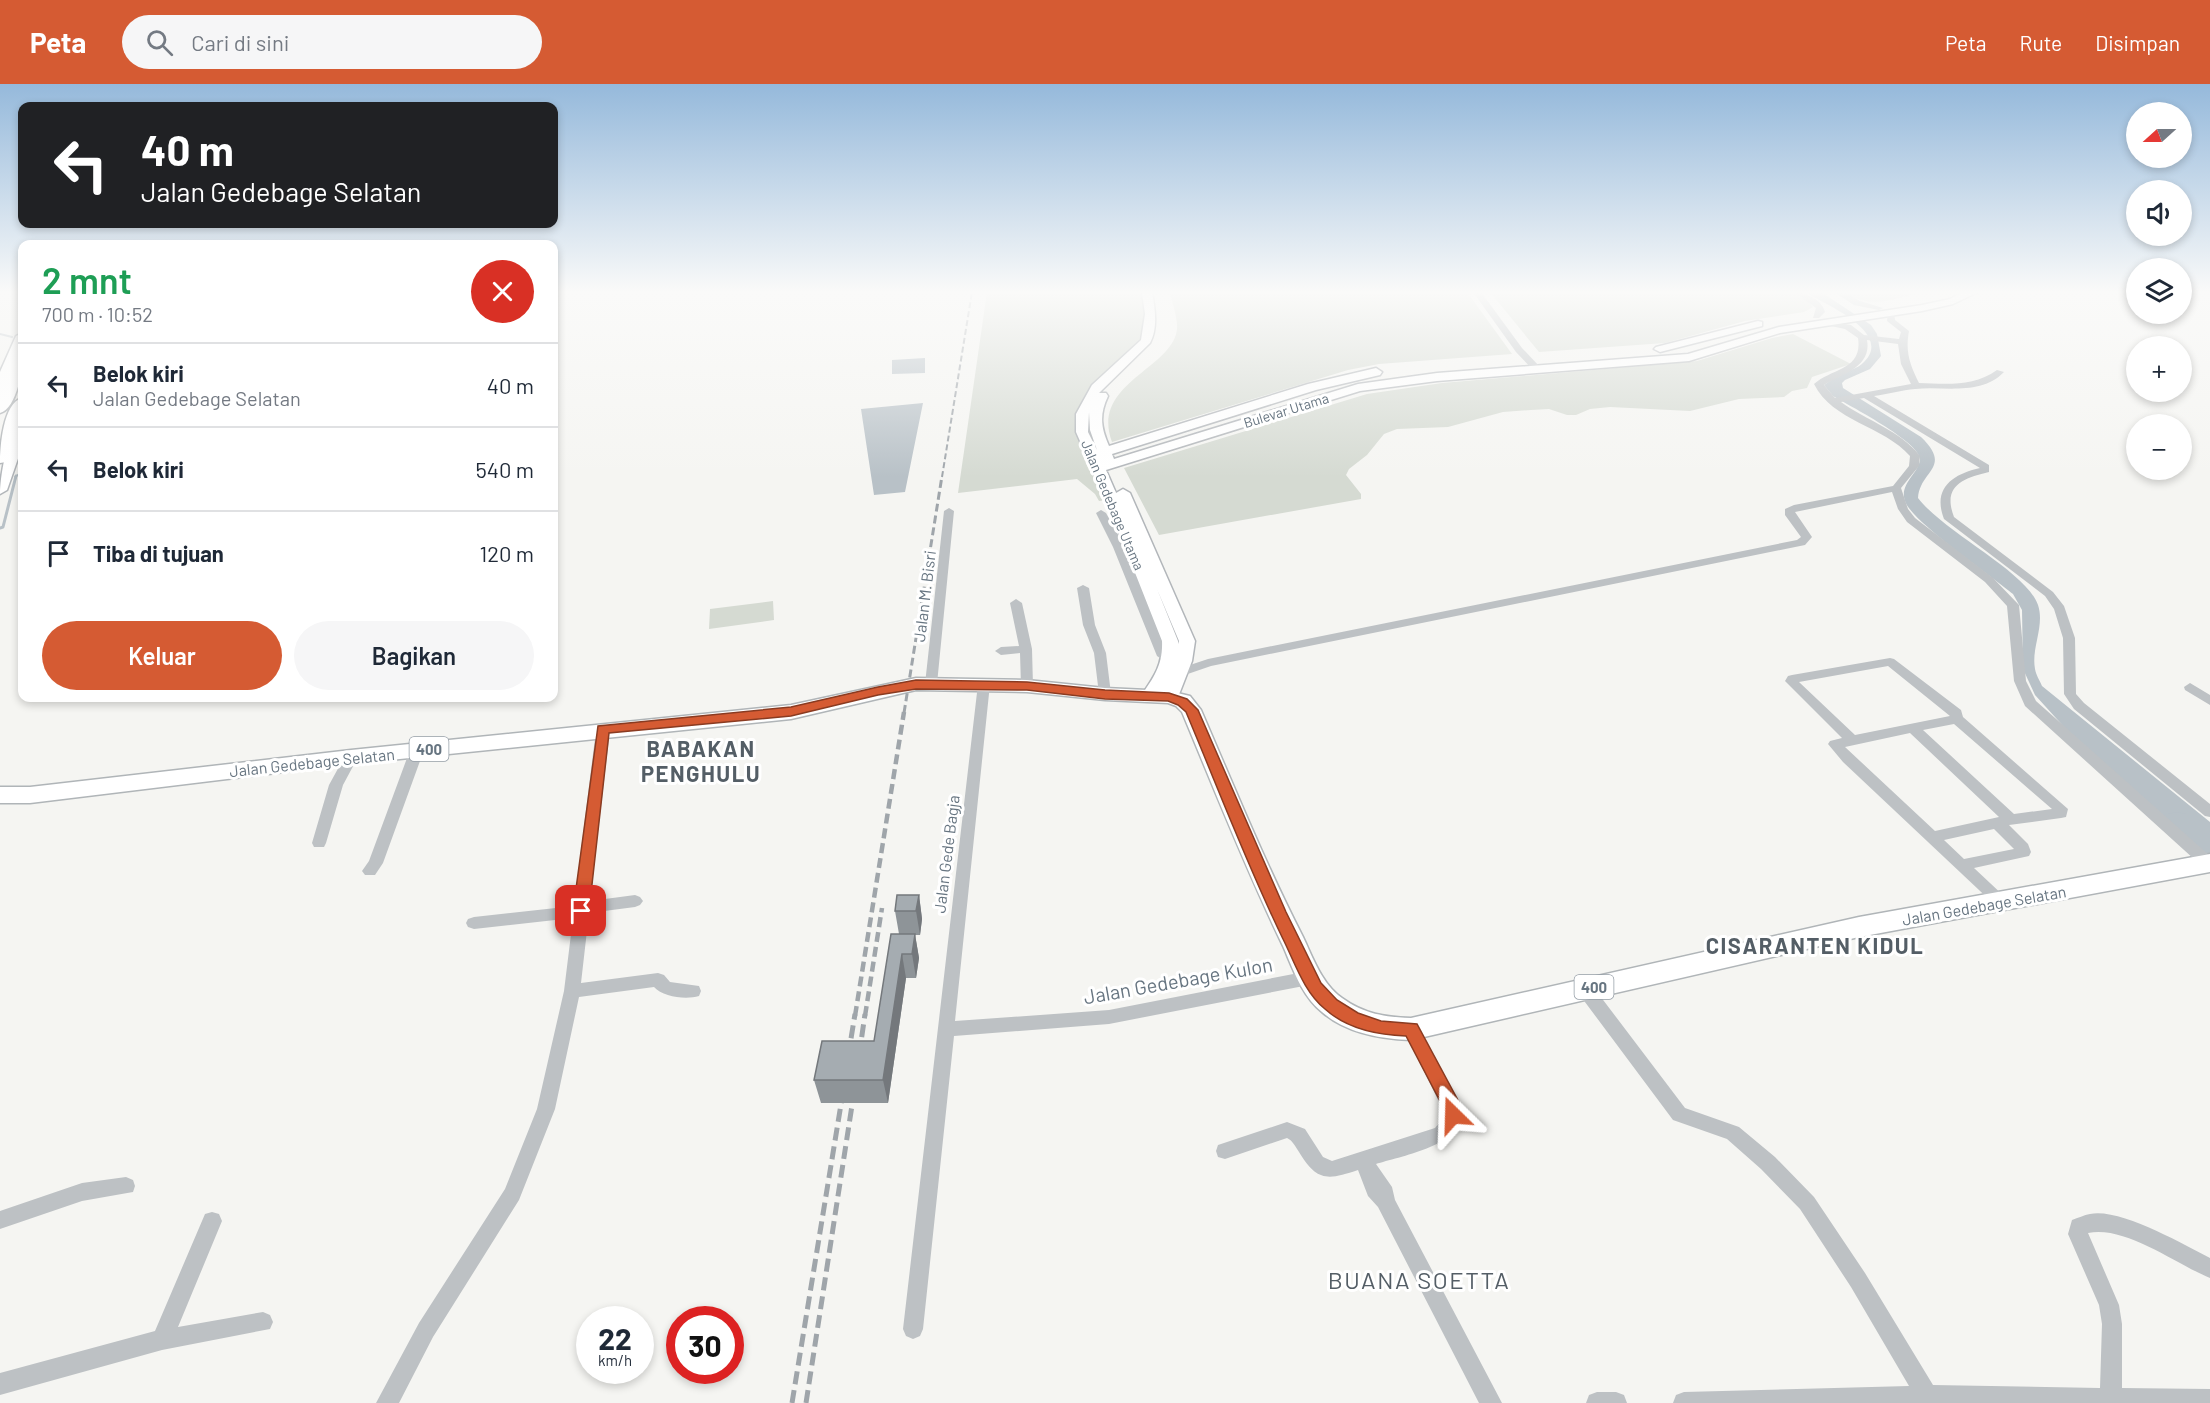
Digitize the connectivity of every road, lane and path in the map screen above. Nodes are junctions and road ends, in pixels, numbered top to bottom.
1 (17, 354) edge
2 (1132, 354) edge
3 (1524, 354) edge
4 (1599, 354) edge
5 (1700, 354) edge
6 (1862, 354) edge
7 (1904, 354) edge
8 (1528, 358) junction
9 (18, 365) edge
10 (1538, 369) junction
11 (2000, 372) dead end
12 (1915, 384) junction
13 (1312, 387) junction
14 (8, 388) edge
15 (1326, 397) junction
16 (1862, 397) junction
17 (1836, 400) junction
18 (0, 408) edge
19 (17, 434) edge
20 (0, 458) edge
21 (1102, 460) junction
22 (1896, 488) junction
23 (0, 490) edge
24 (950, 511) dead end
25 (1101, 513) dead end
26 (1154, 582) junction
27 (1083, 588) dead end
28 (1016, 603) dead end
29 (1151, 610) junction
30 (1026, 649) junction
31 (1001, 651) dead end
32 (1162, 656) dead end
33 (1179, 674) junction
34 (931, 684) junction
35 (984, 684) junction
36 (1027, 686) junction
37 (2190, 687) dead end
38 (1105, 694) junction
39 (1160, 697) junction
40 (2210, 701) edge
41 (1957, 719) junction
42 (1914, 729) junction
43 (603, 730) junction
44 (1852, 740) junction
45 (417, 750) junction
46 (351, 757) junction
47 (0, 795) edge
48 (30, 795) junction
49 (0, 802) edge
50 (2210, 812) edge
51 (2004, 822) junction
52 (1933, 837) junction
53 (319, 843) dead end
54 (2210, 864) edge
55 (1962, 865) junction
56 (370, 871) dead end
57 (635, 901) dead end
58 (2001, 902) junction
59 (581, 909) junction
60 (474, 923) dead end
61 (1309, 978) junction
62 (1586, 989) junction
63 (693, 991) dead end
64 (572, 992) junction
65 (946, 1029) junction
66 (1411, 1029) junction
67 (1225, 1151) dead end
68 (1367, 1168) junction
69 (126, 1186) dead end
70 (0, 1220) edge
71 (212, 1221) dead end
72 (2210, 1268) edge
73 (263, 1322) dead end
74 (913, 1329) dead end
75 (162, 1340) junction
76 (0, 1384) edge
77 (2111, 1397) junction
78 (1488, 1398) edge
79 (1929, 1399) edge
80 (2210, 1400) edge
81 (387, 1403) edge
82 (1597, 1403) edge
83 (1616, 1403) edge
84 (1684, 1403) edge

1 - 14 main road
2 - 21 main road, Jalan Gedebage Utama
3 - 8 street
4 - 8 main road, Bulevar Utama
5 - 10 main road, Bulevar Utama
6 - 17 street
7 - 12 street
8 - 10 street
8 - 13 main road, Bulevar Utama
9 - 14 highway
10 - 15 main road, Bulevar Utama
11 - 12 street
12 - 16 street
13 - 15 main road
13 - 21 main road, Bulevar Utama
14 - 18 highway
15 - 21 main road, Bulevar Utama
16 - 17 street
16 - 50 street
17 - 22 street
19 - 20 highway
19 - 23 main road
21 - 26 main road, Jalan Gedebage Utama
22 - 33 street
22 - 54 street
24 - 34 street, Jalan M. Bisri
25 - 29 street
26 - 29 main road, Jalan Gedebage Utama
26 - 33 main road, Jalan Gedebage Utama
27 - 38 street
28 - 30 street
29 - 32 street
29 - 39 main road, Jalan Gedebage Utama
30 - 31 street
30 - 36 street
33 - 39 main road, Jalan Gedebage Utama
34 - 35 main road, Jalan Gedebage Selatan / 400
34 - 43 main road, Jalan Gedebage Selatan / 400
35 - 36 main road, Jalan Gedebage Selatan / 400
35 - 65 street, Jalan Gede Bagja
36 - 38 main road, Jalan Gedebage Selatan / 400
37 - 40 street
38 - 39 main road, Jalan Gedebage Selatan / 400
39 - 61 main road, Jalan Gedebage Selatan / 400
41 - 42 street
41 - 44 street
41 - 51 street
42 - 44 street
42 - 51 street
43 - 45 main road, Jalan Gedebage Selatan / 400
43 - 59 street
44 - 52 street
45 - 46 main road, Jalan Gedebage Selatan / 400
45 - 56 street
46 - 48 main road, Jalan Gedebage Selatan / 400
46 - 53 street
47 - 48 main road, Jalan Gedebage Selatan
48 - 49 main road, Jalan Gedebage Selatan
51 - 52 street
51 - 55 street
52 - 55 street
54 - 58 main road, Jalan Gedebage Selatan / 400
55 - 58 street
57 - 59 street
58 - 62 main road, Jalan Gedebage Selatan / 400
59 - 60 street
59 - 64 street
61 - 65 street, Jalan Gedebage Kulon
61 - 66 main road, Jalan Gedebage Selatan / 400
62 - 66 main road, Jalan Gedebage Selatan / 400
62 - 79 street
63 - 64 street
64 - 81 street
65 - 74 street, Jalan Gede Bagja
66 - 68 street
67 - 68 street
68 - 78 street
69 - 70 street
71 - 75 street
72 - 77 street
73 - 75 street
75 - 76 street
77 - 79 street
77 - 80 street
79 - 84 street
82 - 83 street

